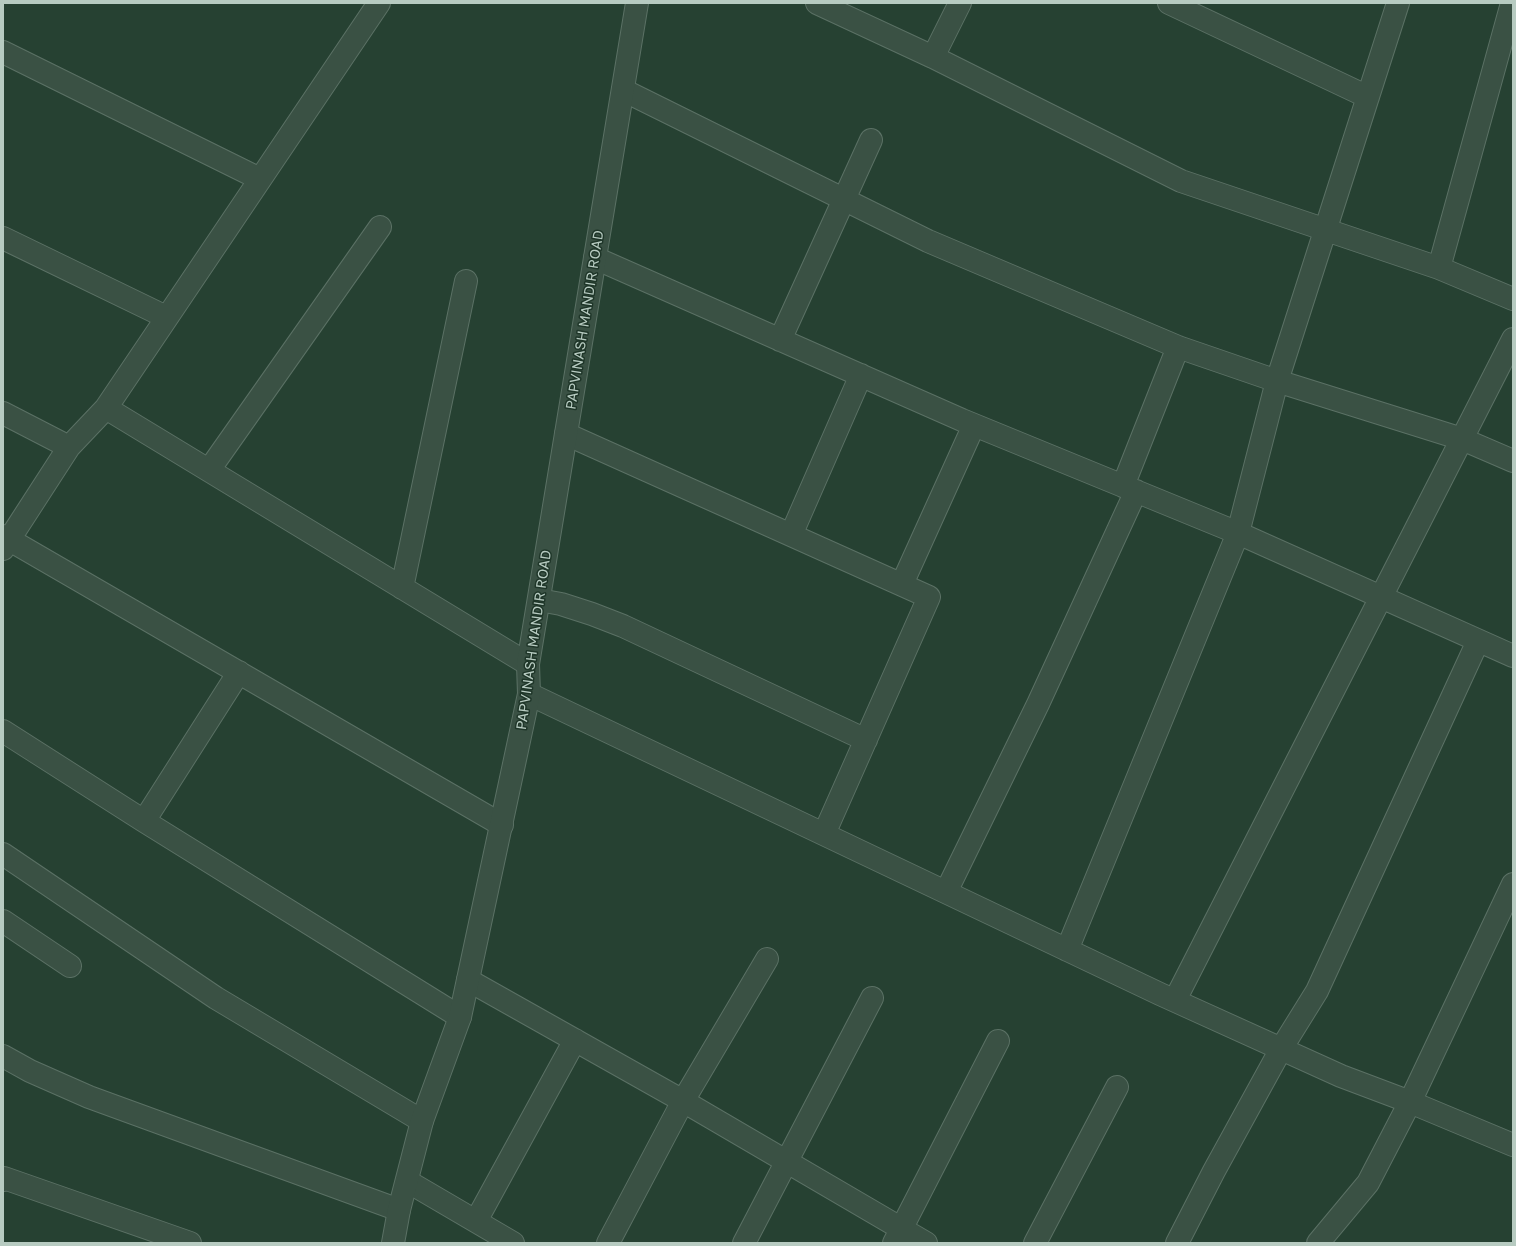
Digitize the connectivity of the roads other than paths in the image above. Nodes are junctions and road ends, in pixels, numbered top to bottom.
1 (379, 3) edge
2 (637, 3) edge
3 (817, 3) edge
4 (960, 3) edge
5 (1169, 3) edge
6 (1398, 3) edge
7 (1512, 3) edge
8 (3, 52) edge
9 (933, 57) junction
10 (623, 90) junction
11 (1368, 97) junction
12 (870, 140) dead end
13 (260, 179) junction
14 (844, 200) junction
15 (380, 227) dead end
16 (1326, 230) junction
17 (3, 238) edge
18 (595, 258) junction
19 (1439, 268) junction
20 (466, 281) dead end
21 (1513, 299) edge
22 (166, 317) junction
23 (1513, 339) edge
24 (780, 340) junction
25 (1178, 347) junction
26 (861, 375) junction
27 (1277, 381) junction
28 (106, 408) junction
29 (3, 413) edge
30 (974, 425) junction
31 (566, 434) junction
32 (1462, 439) junction
33 (70, 447) junction
34 (1513, 461) edge
35 (209, 470) junction
36 (1130, 489) junction
37 (1238, 534) junction
38 (791, 535) junction
39 (5, 542) edge
40 (902, 584) junction
41 (402, 588) junction
42 (1381, 597) junction
43 (539, 600) junction
44 (1478, 641) junction
45 (1513, 656) edge
46 (528, 664) junction
47 (239, 672) junction
48 (529, 694) junction
49 (3, 731) edge
50 (866, 740) junction
51 (144, 821) junction
52 (502, 825) junction
53 (824, 834) junction
54 (3, 854) edge
55 (1513, 884) edge
56 (946, 892) junction
57 (3, 921) edge
58 (1067, 950) junction
59 (767, 959) dead end
60 (70, 966) dead end
61 (468, 980) junction
62 (872, 998) dead end
63 (1175, 1000) junction
64 (460, 1017) junction
65 (575, 1040) junction
66 (998, 1040) dead end
67 (1281, 1049) junction
68 (3, 1056) edge
69 (1116, 1087) dead end
70 (683, 1101) junction
71 (1410, 1102) junction
72 (422, 1121) junction
73 (1513, 1145) edge
74 (786, 1162) junction
75 (3, 1180) edge
76 (407, 1181) junction
77 (399, 1210) junction
78 (476, 1221) junction
79 (898, 1235) edge
80 (190, 1243) edge
81 (393, 1243) edge
82 (513, 1243) edge
83 (608, 1243) edge
84 (744, 1243) edge
85 (926, 1243) edge
86 (1035, 1243) edge
87 (1177, 1243) edge
88 (1318, 1243) edge

1 - 13 street
2 - 10 street, PAPVINASH MANDIR ROAD
3 - 9 street
4 - 9 street
5 - 11 street
6 - 11 street
7 - 19 street
8 - 13 street
9 - 16 street
10 - 14 street
10 - 18 street, PAPVINASH MANDIR ROAD
11 - 16 street
12 - 14 street
13 - 22 street
14 - 24 street
14 - 25 street
15 - 35 street
16 - 19 street
16 - 27 street
17 - 22 street
18 - 24 street
18 - 31 street, PAPVINASH MANDIR ROAD
19 - 21 street
20 - 41 street
22 - 28 street
23 - 32 street
24 - 26 street
25 - 27 street
25 - 36 street
26 - 30 street
26 - 38 street
27 - 32 street
27 - 37 street
28 - 33 street
28 - 35 street
29 - 33 street
30 - 36 street
30 - 40 street
31 - 38 street
31 - 43 street, PAPVINASH MANDIR ROAD
32 - 34 street
32 - 42 street
33 - 39 street
35 - 41 street
36 - 37 street
36 - 56 street
37 - 42 street
37 - 58 street
38 - 40 street
39 - 47 street
40 - 50 street
41 - 46 street
42 - 44 street
42 - 63 street
43 - 46 street, PAPVINASH MANDIR ROAD
43 - 50 street
44 - 45 street
44 - 67 street
46 - 48 street, PAPVINASH MANDIR ROAD
47 - 51 street
47 - 52 street
48 - 52 street, PAPVINASH MANDIR ROAD
48 - 53 street
49 - 51 street
50 - 53 street
51 - 64 street
52 - 61 street, PAPVINASH MANDIR ROAD
53 - 56 street
54 - 72 street
55 - 71 street
56 - 58 street
57 - 60 street
58 - 63 street
59 - 70 street
61 - 64 street, PAPVINASH MANDIR ROAD
61 - 65 street
62 - 74 street
63 - 67 street
64 - 72 street, PAPVINASH MANDIR ROAD
65 - 70 street
65 - 78 street
66 - 79 street
67 - 71 street
67 - 87 street
68 - 77 street
69 - 86 street
70 - 74 street
70 - 83 street
71 - 73 street
71 - 88 street
72 - 76 street, PAPVINASH MANDIR ROAD
74 - 79 street
74 - 84 street
75 - 80 street
76 - 77 street, PAPVINASH MANDIR ROAD
76 - 78 street
77 - 81 street, PAPVINASH MANDIR ROAD
78 - 82 street
79 - 85 street

